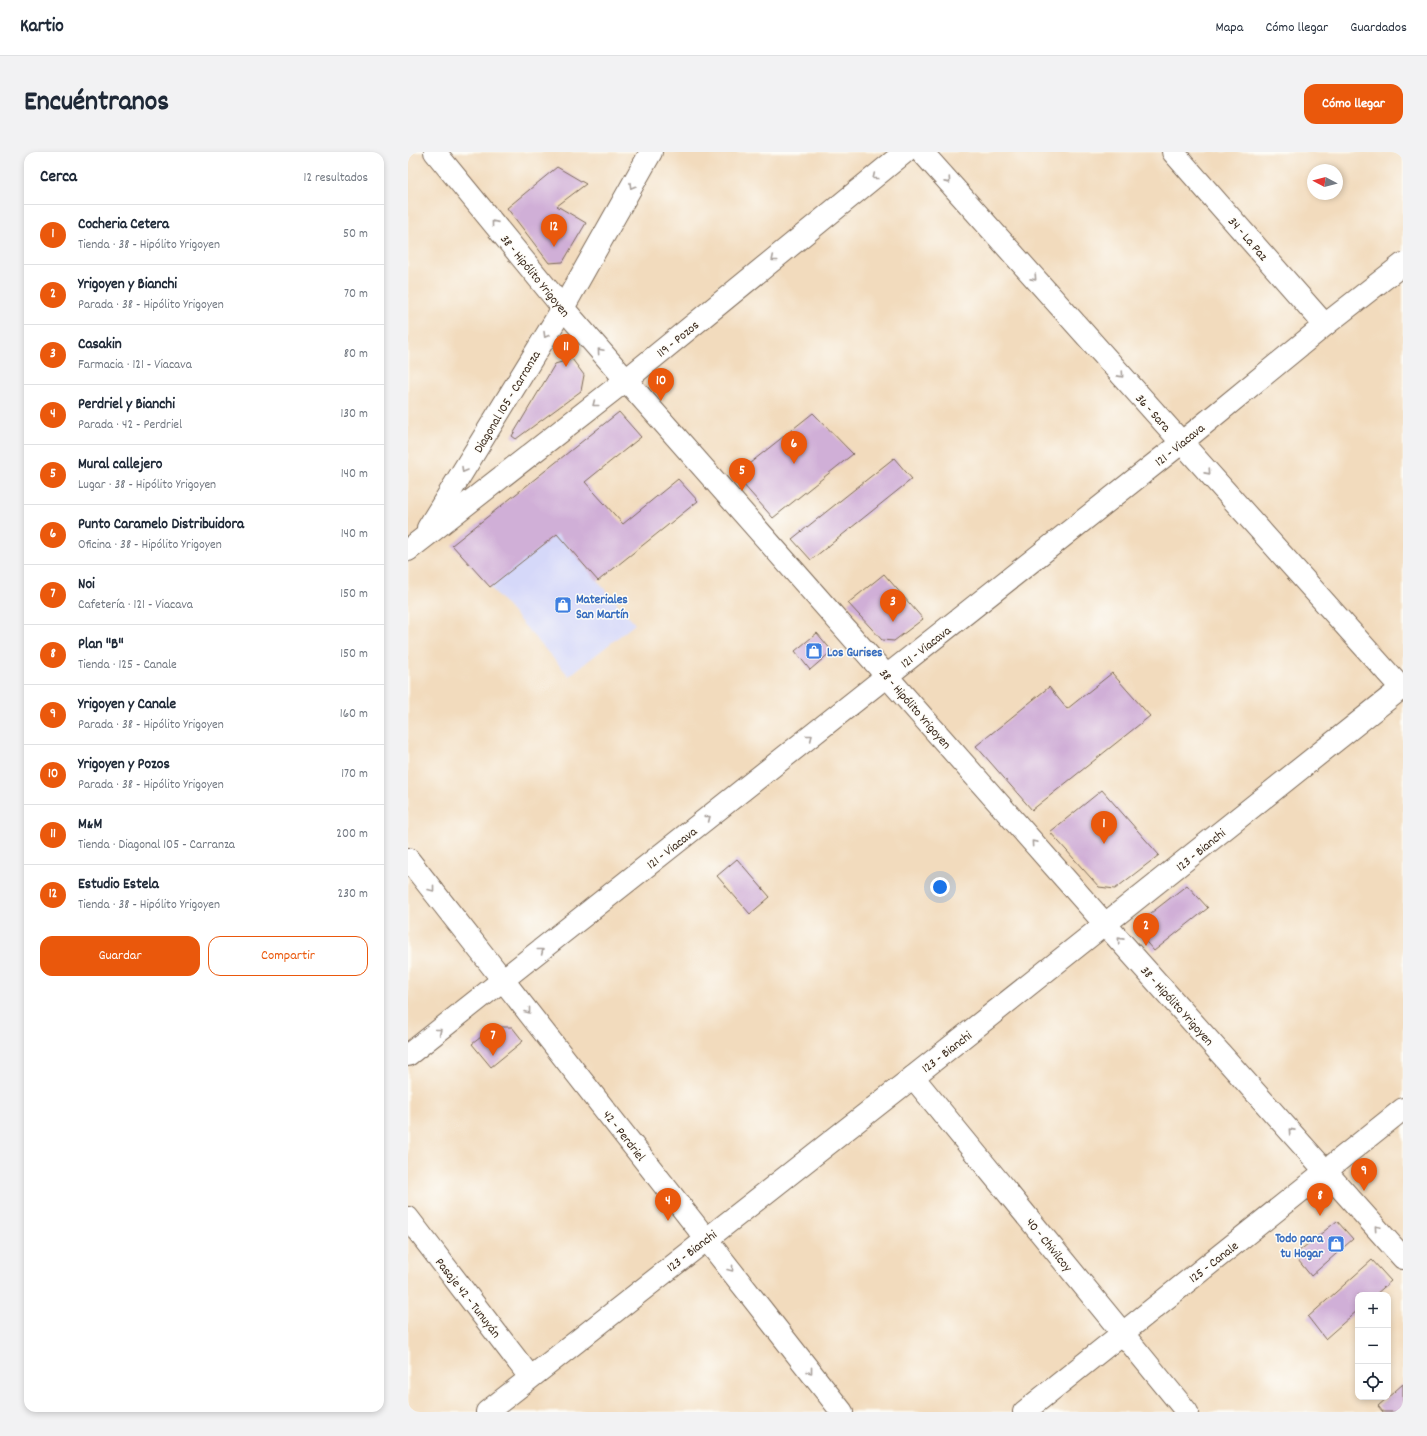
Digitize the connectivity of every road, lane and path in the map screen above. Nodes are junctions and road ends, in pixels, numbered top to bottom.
1 (435, 152) edge
2 (651, 152) edge
3 (905, 152) edge
4 (922, 152) edge
5 (1173, 152) edge
6 (1403, 264) edge
7 (562, 308) junction
8 (1325, 325) junction
9 (626, 380) junction
10 (1181, 443) junction
11 (415, 545) edge
12 (408, 565) edge
13 (887, 675) junction
14 (1403, 688) edge
15 (408, 858) edge
16 (1105, 924) junction
17 (504, 980) junction
18 (408, 1055) edge
19 (913, 1077) junction
20 (1403, 1109) edge
21 (1326, 1171) junction
22 (408, 1218) edge
23 (706, 1238) junction
24 (1403, 1258) edge
25 (1123, 1333) junction
26 (530, 1376) junction
27 (487, 1412) edge
28 (842, 1412) edge
29 (1024, 1412) edge
30 (1187, 1412) edge

7 -> 1 street, 38 - Hipólito Yrigoyen
2 -> 7 street, Diagonal 105 - Carranza
3 -> 9 street, 119 - Pozos
4 -> 10 street, 36 - Sara
5 - 8 street, 34 - La Paz
6 - 8 street, 121 - Viacava
9 -> 7 street, 38 - Hipólito Yrigoyen
7 -> 11 street, Diagonal 105 - Carranza
8 - 10 street, 121 - Viacava
9 -> 11 street, 119 - Pozos
9 - 13 street, 38 - Hipólito Yrigoyen
10 - 13 street, 121 - Viacava
10 -> 14 street, 36 - Sara
11 - 12 street, Diagonal 105 - Carranza
16 -> 13 street, 38 - Hipólito Yrigoyen
17 -> 13 street, 121 - Viacava
14 - 16 street, 123 - Bianchi
15 -> 17 street, 42 - Perdriel
16 - 19 street, 123 - Bianchi
21 -> 16 street, 38 - Hipólito Yrigoyen
18 -> 17 street, 121 - Viacava
17 -> 23 street, 42 - Perdriel
19 - 23 street, 123 - Bianchi
19 - 25 street, 40 - Chivilcoy
20 - 21 street, 125 - Canale
24 -> 21 street, 38 - Hipólito Yrigoyen
21 - 25 street, 125 - Canale
22 - 26 street, Pasaje 42 - Tunuyán
23 - 26 street, 123 - Bianchi
23 -> 28 street, 42 - Perdriel
25 - 29 street, 125 - Canale
25 - 30 street, 40 - Chivilcoy
26 - 27 street, 123 - Bianchi

